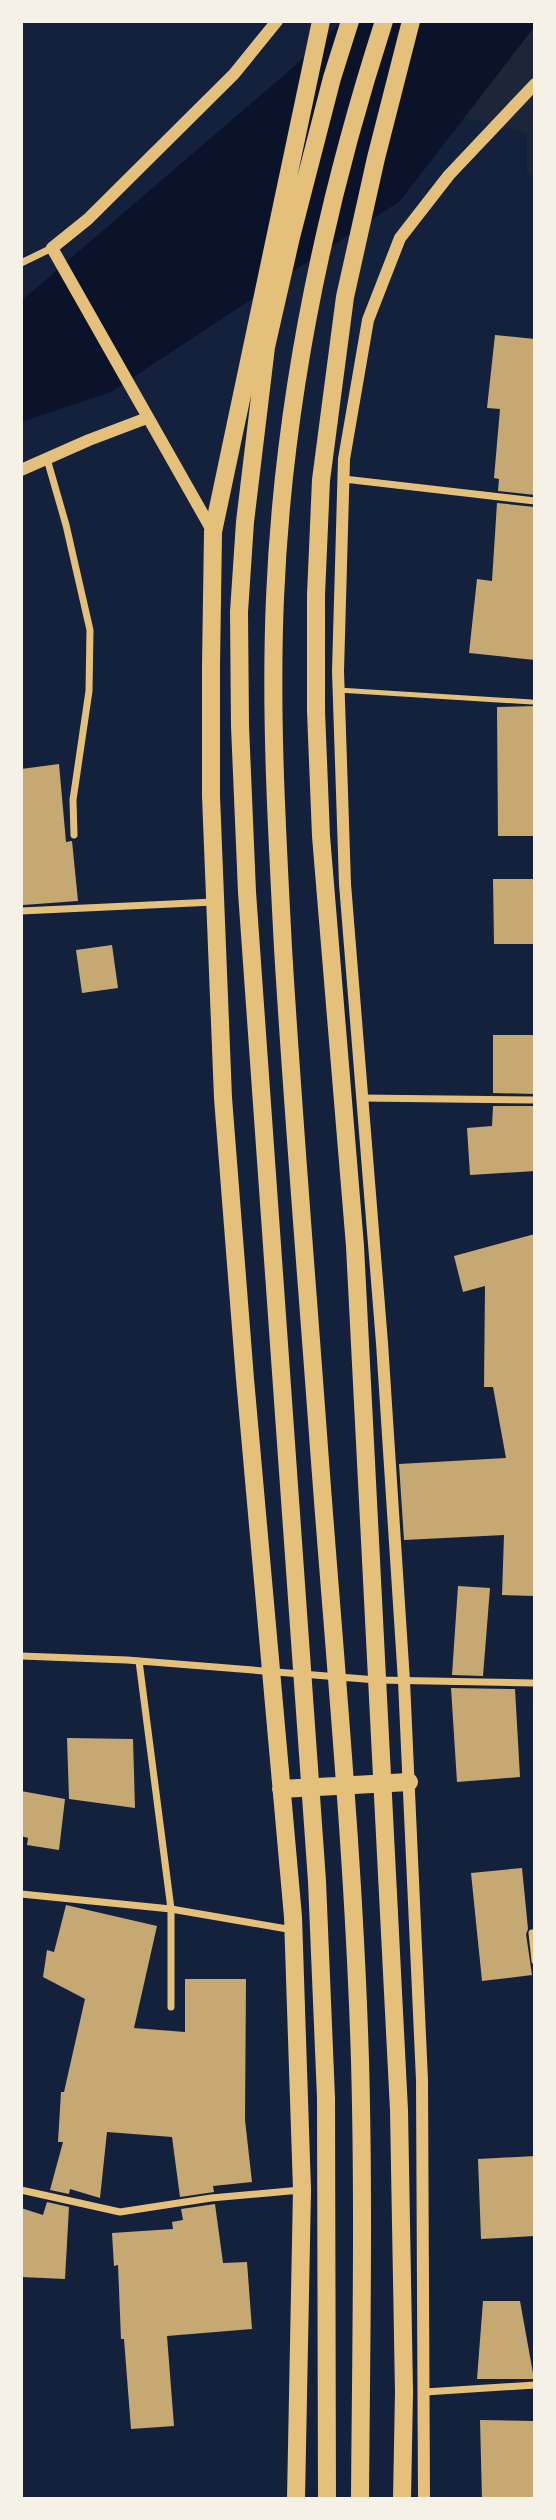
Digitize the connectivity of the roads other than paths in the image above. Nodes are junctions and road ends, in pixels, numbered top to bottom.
1 (277, 21) edge
2 (321, 21) edge
3 (350, 21) edge
4 (384, 21) edge
5 (411, 21) edge
6 (535, 84) edge
7 (52, 248) junction
8 (21, 262) edge
9 (148, 418) junction
10 (47, 459) junction
11 (21, 470) edge
12 (344, 478) junction
13 (535, 500) edge
14 (213, 532) junction
15 (338, 690) junction
16 (532, 702) dead end
17 (74, 835) dead end
18 (214, 902) junction
19 (21, 911) edge
20 (362, 1098) junction
21 (535, 1100) edge
22 (21, 1656) edge
23 (139, 1661) junction
24 (270, 1670) junction
25 (377, 1680) junction
26 (404, 1681) junction
27 (535, 1683) edge
28 (409, 1782) junction
29 (383, 1783) junction
30 (281, 1789) junction
31 (21, 1894) edge
32 (171, 1909) junction
33 (293, 1930) junction
34 (533, 1933) dead end
35 (535, 1961) edge
36 (171, 2007) dead end
37 (21, 2189) edge
38 (302, 2190) junction
39 (535, 2385) edge
40 (425, 2392) junction
41 (296, 2499) edge
42 (327, 2499) edge
43 (360, 2499) edge
44 (402, 2499) edge
45 (424, 2499) edge

1 - 7 street
2 - 14 main road
3 - 42 main road
4 - 43 main road
5 - 25 main road
6 - 12 street
7 - 8 street
7 - 9 street
9 - 10 street
9 - 14 street
10 - 11 street
10 - 17 street
12 - 13 street
12 - 15 street
14 - 18 main road
15 - 16 lane
15 - 20 street
18 - 19 street
18 - 24 main road
20 - 21 street
20 - 26 street
22 - 23 street
23 - 24 street
23 - 32 street
24 - 25 street
24 - 30 main road
25 - 26 street
25 - 29 main road
26 - 27 street
26 - 28 street
28 - 29 main road
28 - 40 street
29 - 30 main road
29 - 44 main road
30 - 33 main road
31 - 32 street
32 - 33 street
32 - 36 street
33 - 38 main road
34 - 35 street
37 - 38 street
38 - 41 main road
39 - 40 street
40 - 45 street

